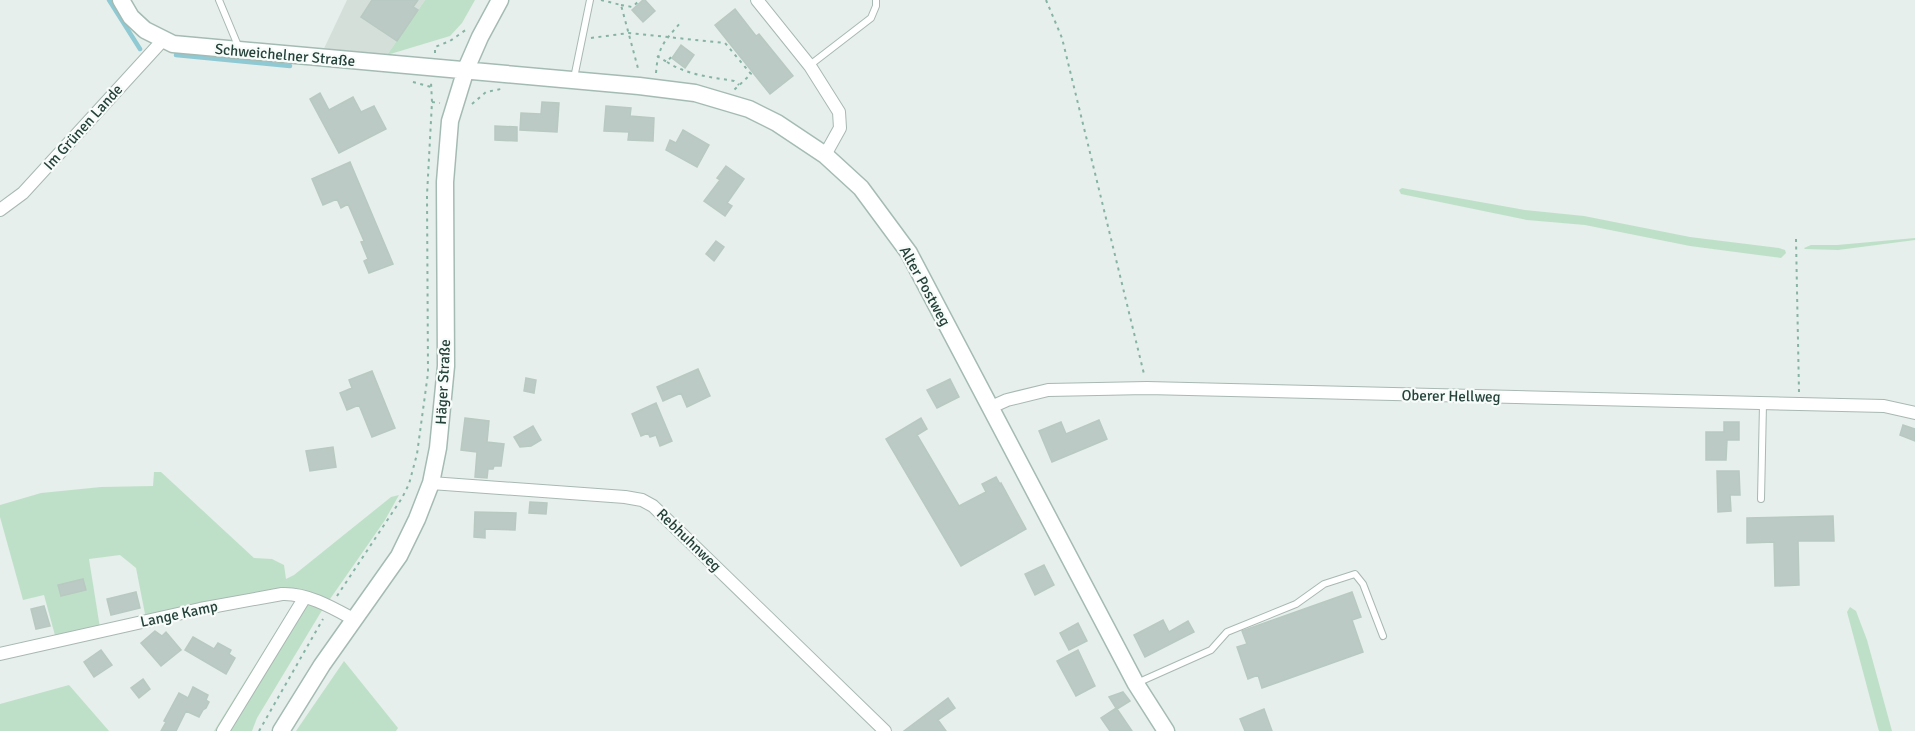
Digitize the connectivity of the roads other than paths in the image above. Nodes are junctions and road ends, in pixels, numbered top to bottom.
1 (121, 0) edge
2 (219, 0) edge
3 (500, 0) edge
4 (590, 0) edge
5 (757, 0) edge
6 (876, 0) edge
7 (163, 40) junction
8 (241, 51) junction
9 (810, 66) junction
10 (466, 69) junction
11 (574, 79) junction
12 (825, 155) junction
13 (0, 210) edge
14 (1763, 404) junction
15 (989, 408) junction
16 (1915, 413) edge
17 (430, 483) junction
18 (1761, 499) dead end
19 (305, 597) junction
20 (356, 620) junction
21 (1383, 636) dead end
22 (0, 654) edge
23 (1136, 684) junction
24 (223, 731) edge
25 (281, 731) edge
26 (885, 731) edge
27 (1166, 731) edge

1 - 7 street, Schweichelner Straße
2 - 8 lane
3 - 10 street, Häger Straße
4 - 11 lane
5 - 9 street
6 - 9 lane
7 - 8 street, Schweichelner Straße
7 - 13 street, Im Grünen Lande
8 - 10 street, Schweichelner Straße
9 - 12 street
10 - 11 street, Alter Postweg
10 - 17 street, Häger Straße
11 - 12 street, Alter Postweg
12 - 15 street, Alter Postweg
14 - 15 street, Oberer Hellweg
14 - 16 street, Oberer Hellweg
14 - 18 lane
15 - 23 street, Alter Postweg
17 - 20 street, Häger Straße
17 - 26 street, Rebhuhnweg
19 - 20 street, Lange Kamp
19 - 22 street, Lange Kamp
19 - 24 street
20 - 25 street, Häger Straße
21 - 23 lane
23 - 27 street, Alter Postweg

